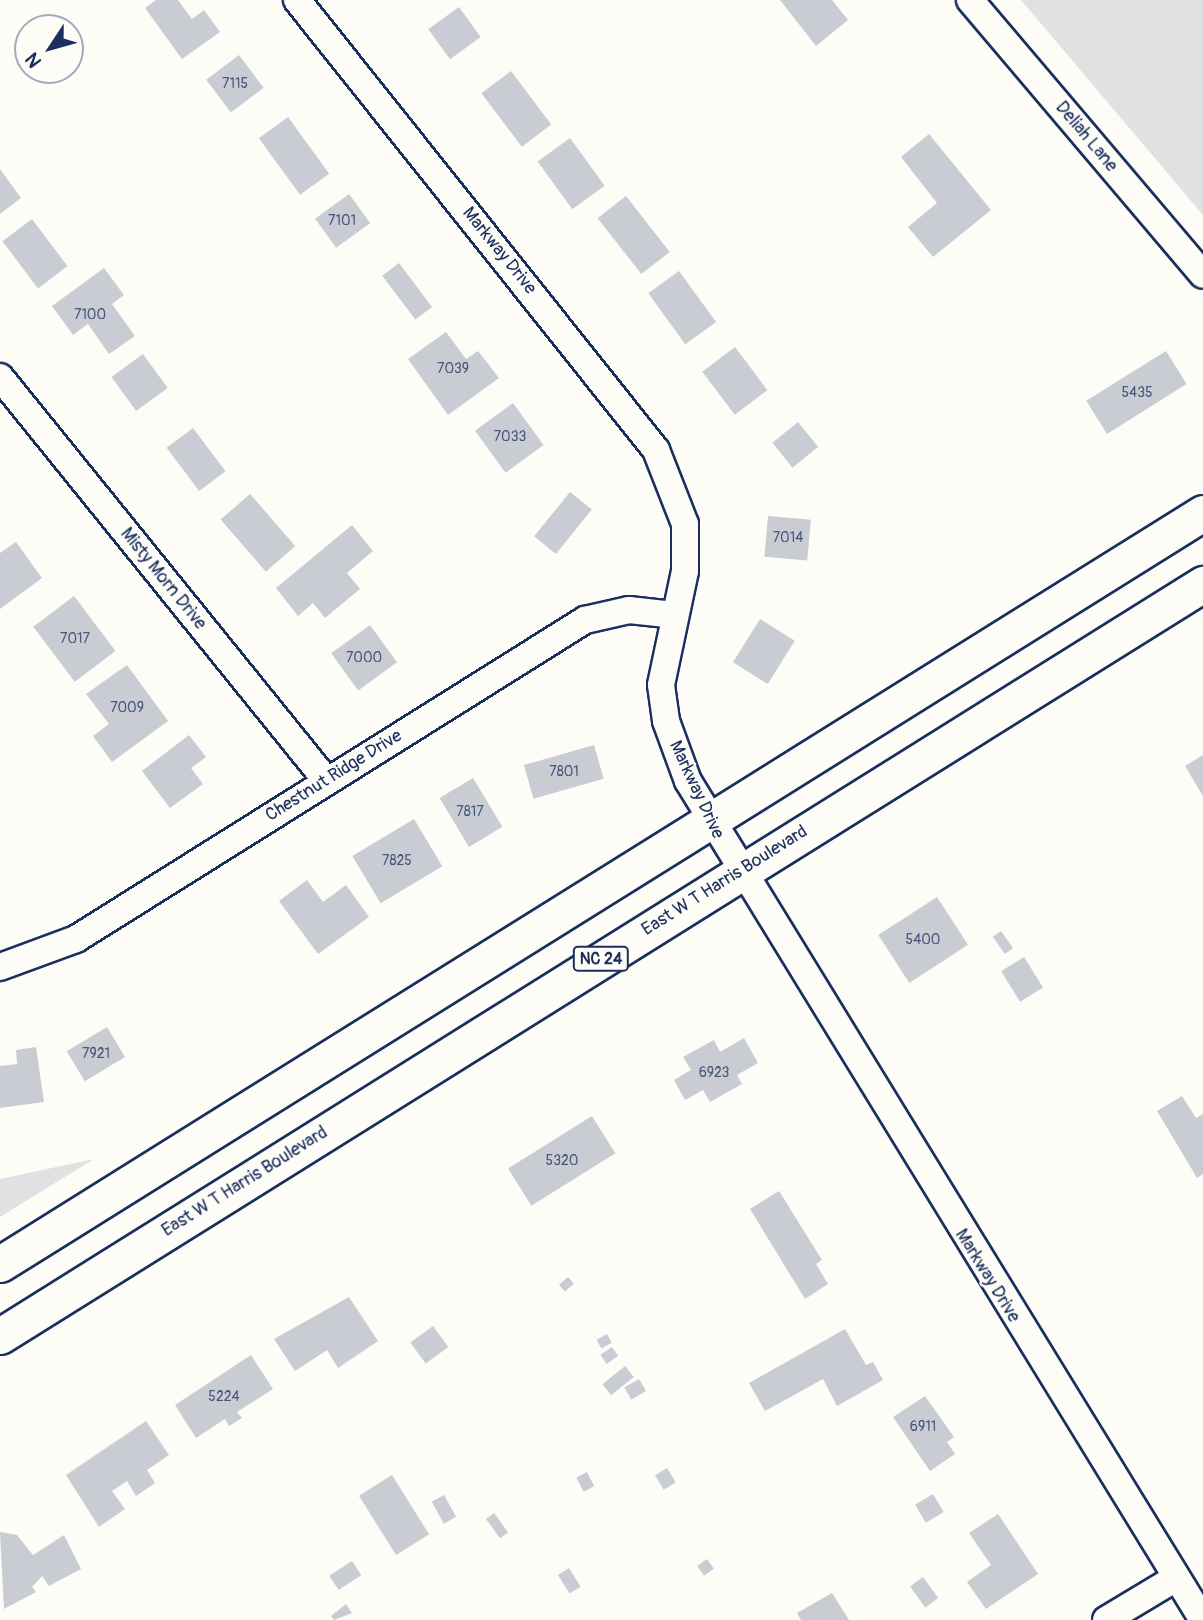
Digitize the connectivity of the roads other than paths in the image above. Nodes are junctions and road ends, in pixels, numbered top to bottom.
1 (297, 0) edge
2 (970, 0) edge
3 (1203, 275) edge
4 (0, 377) edge
5 (1203, 513) edge
6 (1203, 584) edge
7 (674, 615) junction
8 (326, 780) junction
9 (708, 821) junction
10 (738, 872) junction
11 (0, 967) edge
12 (0, 1264) edge
13 (0, 1336) edge
14 (1177, 1578) junction
15 (1106, 1620) edge
16 (1203, 1620) edge

1 - 7 street, Markway Drive
2 - 3 street, Deliah Lane
4 - 8 street, Misty Morn Drive
5 - 9 main road
6 - 10 main road, East W T Harris Boulevard / NC 24
7 - 8 street, Chestnut Ridge Drive
7 - 9 street, Markway Drive
8 - 11 street, Chestnut Ridge Drive
9 - 10 street, Markway Drive
9 - 12 main road
10 - 13 main road, East W T Harris Boulevard / NC 24
10 - 14 street, Markway Drive
14 - 15 street
14 - 16 street, Markway Drive

